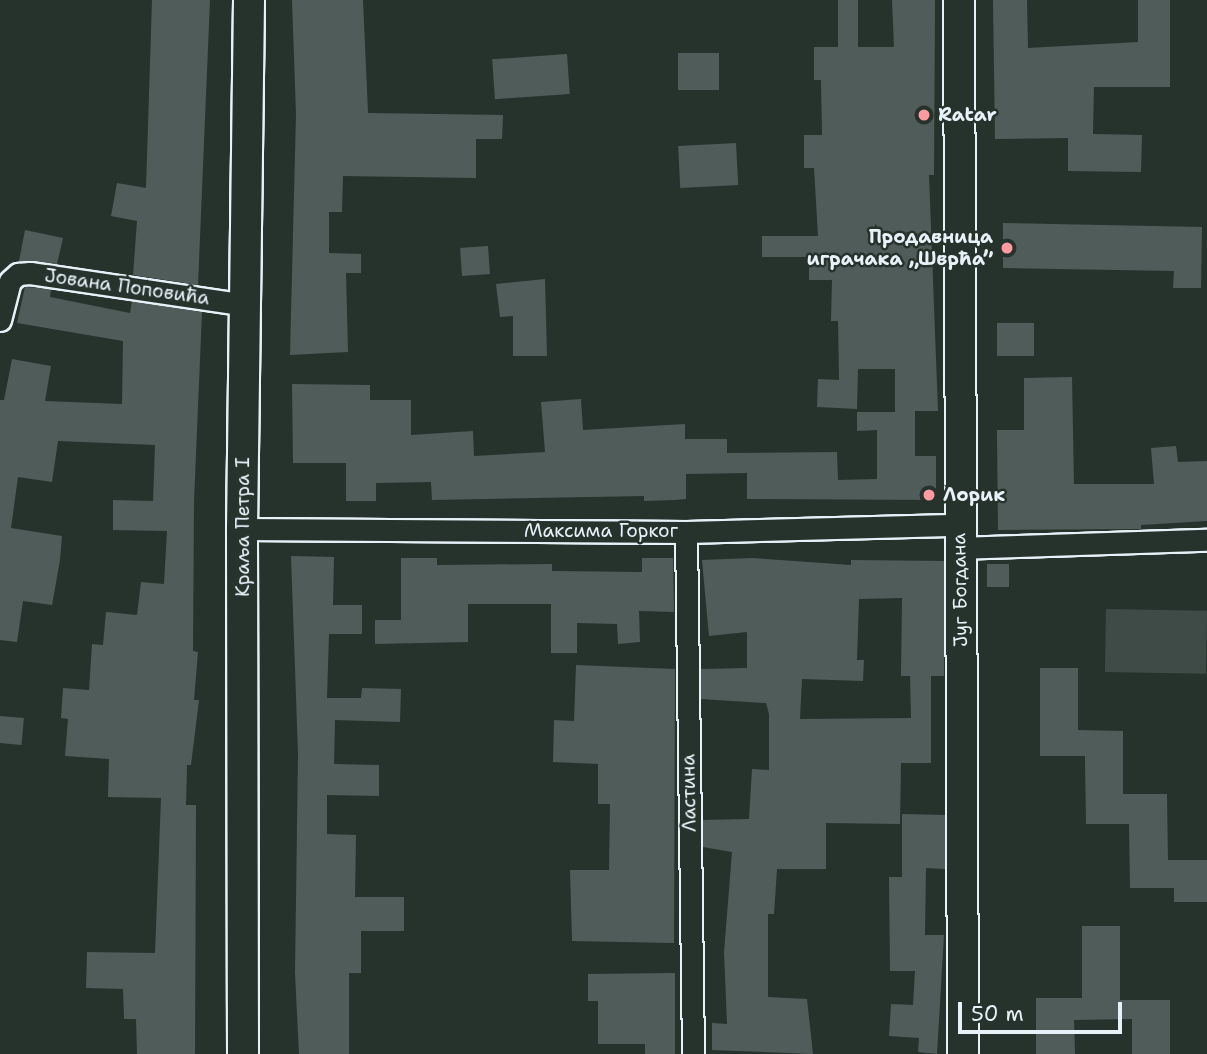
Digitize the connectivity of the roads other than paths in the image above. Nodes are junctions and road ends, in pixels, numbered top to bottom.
1 (249, 0) edge
2 (959, 0) edge
3 (246, 305) junction
4 (0, 320) edge
5 (242, 528) junction
6 (686, 532) junction
7 (959, 536) junction
8 (1207, 541) edge
9 (243, 1054) edge
10 (692, 1054) edge
11 (963, 1054) edge

1 - 3 main road, Краља Петра I
2 - 7 main road, Југ Богдана
3 - 4 street, Јована Поповића
3 - 5 main road, Краља Петра I
5 - 6 street, Максима Горког
5 - 9 main road, Краља Петра I
6 - 7 street, Максима Горког
6 - 10 street, Ластина
7 - 8 street, Максима Горког
7 - 11 main road, Југ Богдана

